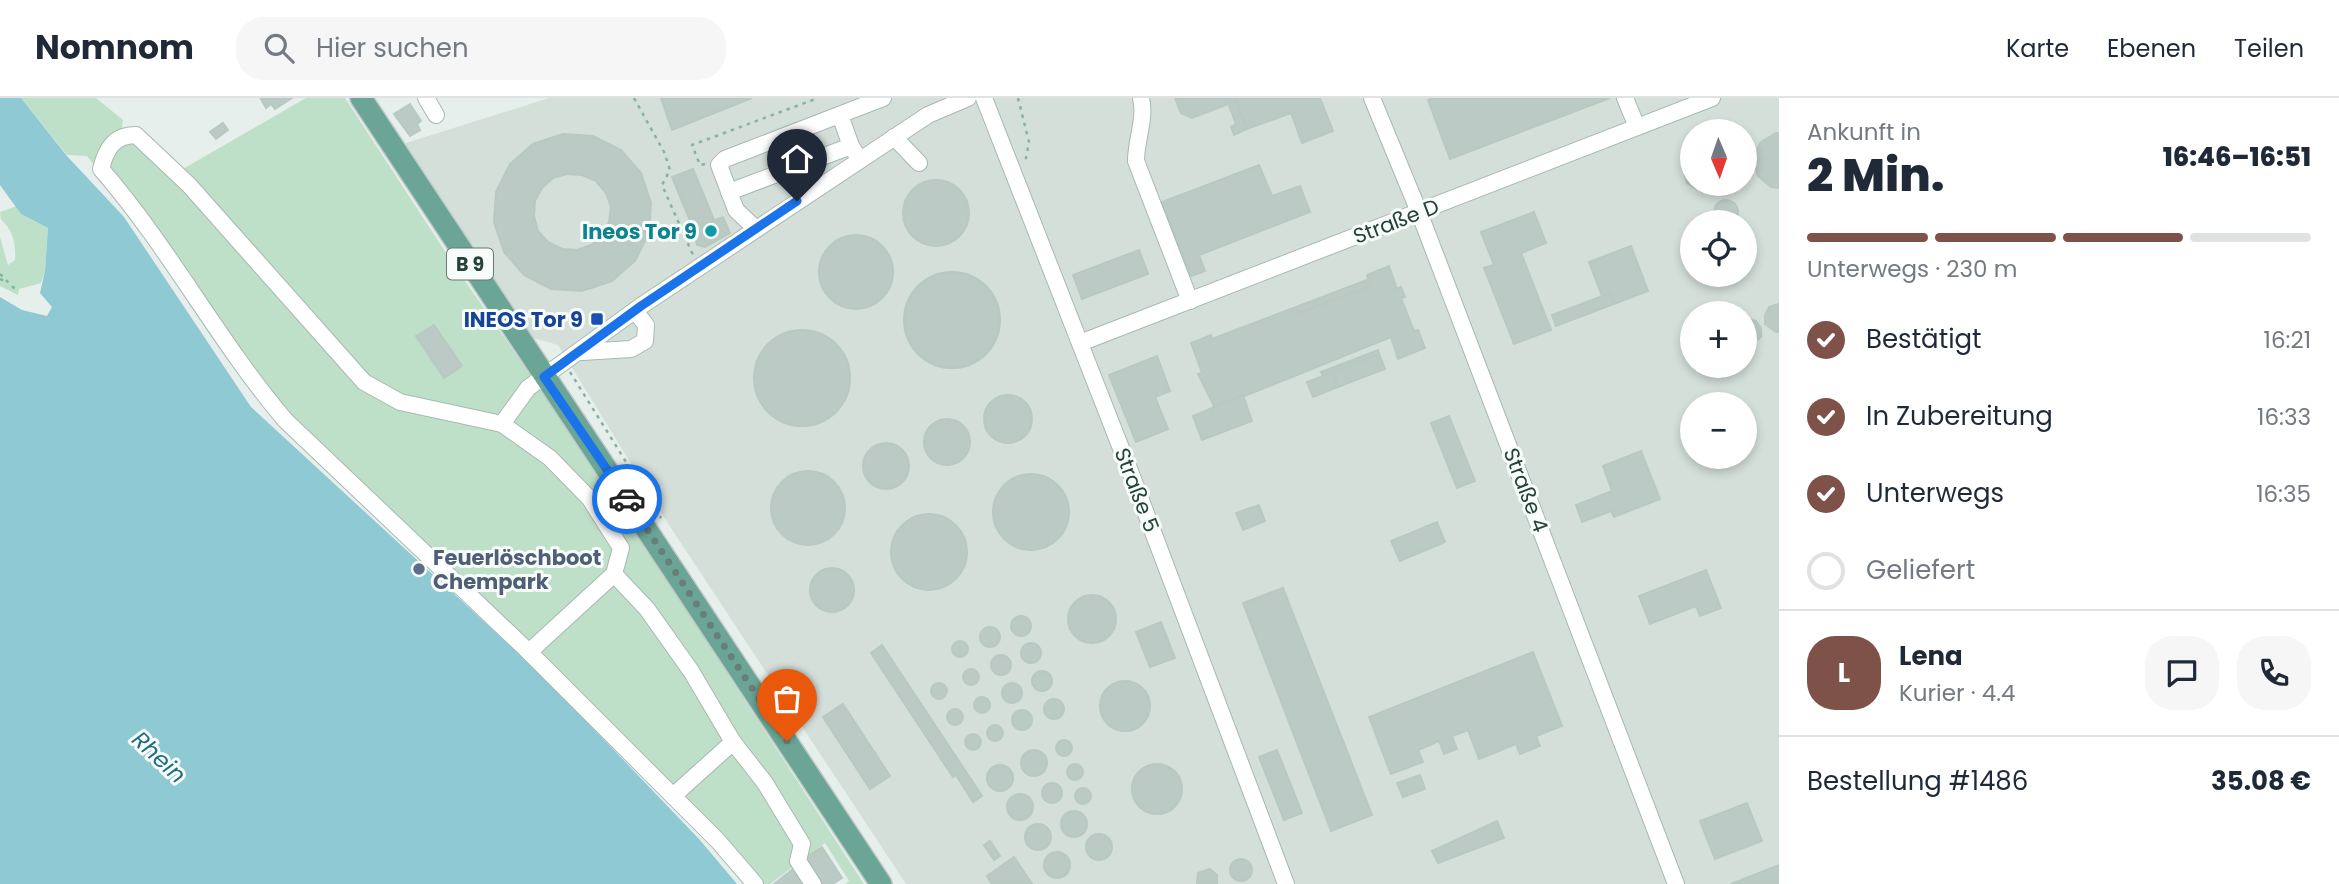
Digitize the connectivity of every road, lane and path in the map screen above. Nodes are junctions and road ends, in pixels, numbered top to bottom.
1 (361, 98) edge
2 (426, 98) edge
3 (634, 98) edge
4 (818, 98) edge
5 (883, 98) edge
6 (921, 98) edge
7 (968, 98) edge
8 (984, 98) edge
9 (1018, 98) edge
10 (1140, 98) edge
11 (1372, 98) edge
12 (1625, 98) edge
13 (1712, 98) edge
14 (436, 115) dead end
15 (840, 115) junction
16 (928, 115) junction
17 (1637, 127) junction
18 (894, 137) junction
19 (851, 146) junction
20 (860, 160) junction
21 (722, 162) junction
22 (919, 163) dead end
23 (1016, 182) junction
24 (729, 192) junction
25 (1419, 212) junction
26 (756, 229) junction
27 (699, 267) junction
28 (0, 274) edge
29 (0, 279) edge
30 (10, 284) junction
31 (16, 290) dead end
32 (1189, 301) junction
33 (635, 311) junction
34 (1080, 344) junction
35 (582, 352) junction
36 (544, 377) junction
37 (502, 424) junction
38 (614, 575) junction
39 (529, 652) junction
40 (733, 742) junction
41 (673, 796) junction
42 (755, 884) edge
43 (813, 884) edge
44 (881, 884) edge
45 (1286, 884) edge
46 (1676, 884) edge

1 - 36 main road, B 9
2 - 14 lane
3 - 27 path
4 - 21 path
5 - 15 lane
6 - 16 lane
7 - 16 lane
8 - 23 lane, Straße 5
9 - 23 path
10 - 32 lane
11 - 25 lane, Straße 4
12 - 17 lane
13 - 17 lane, Straße D
15 - 19 lane
15 - 21 lane
16 - 18 lane
17 - 25 lane, Straße D
18 - 20 lane
18 - 22 lane
19 - 20 lane
19 - 24 lane
20 - 26 lane
21 - 24 lane
23 - 34 lane, Straße 5
24 - 26 lane
25 - 32 lane, Straße D
25 - 46 lane, Straße 4
26 - 27 lane
27 - 33 lane
28 - 30 path
29 - 30 path
30 - 31 path
32 - 34 lane, Straße D
33 - 35 lane
33 - 35 lane
34 - 45 lane, Straße 5
35 - 36 lane
36 - 37 lane
36 - 44 main road, B 9
37 - 38 lane
37 - 39 lane
38 - 39 lane
38 - 40 lane
39 - 41 lane
40 - 41 lane
40 - 43 lane
41 - 42 lane

